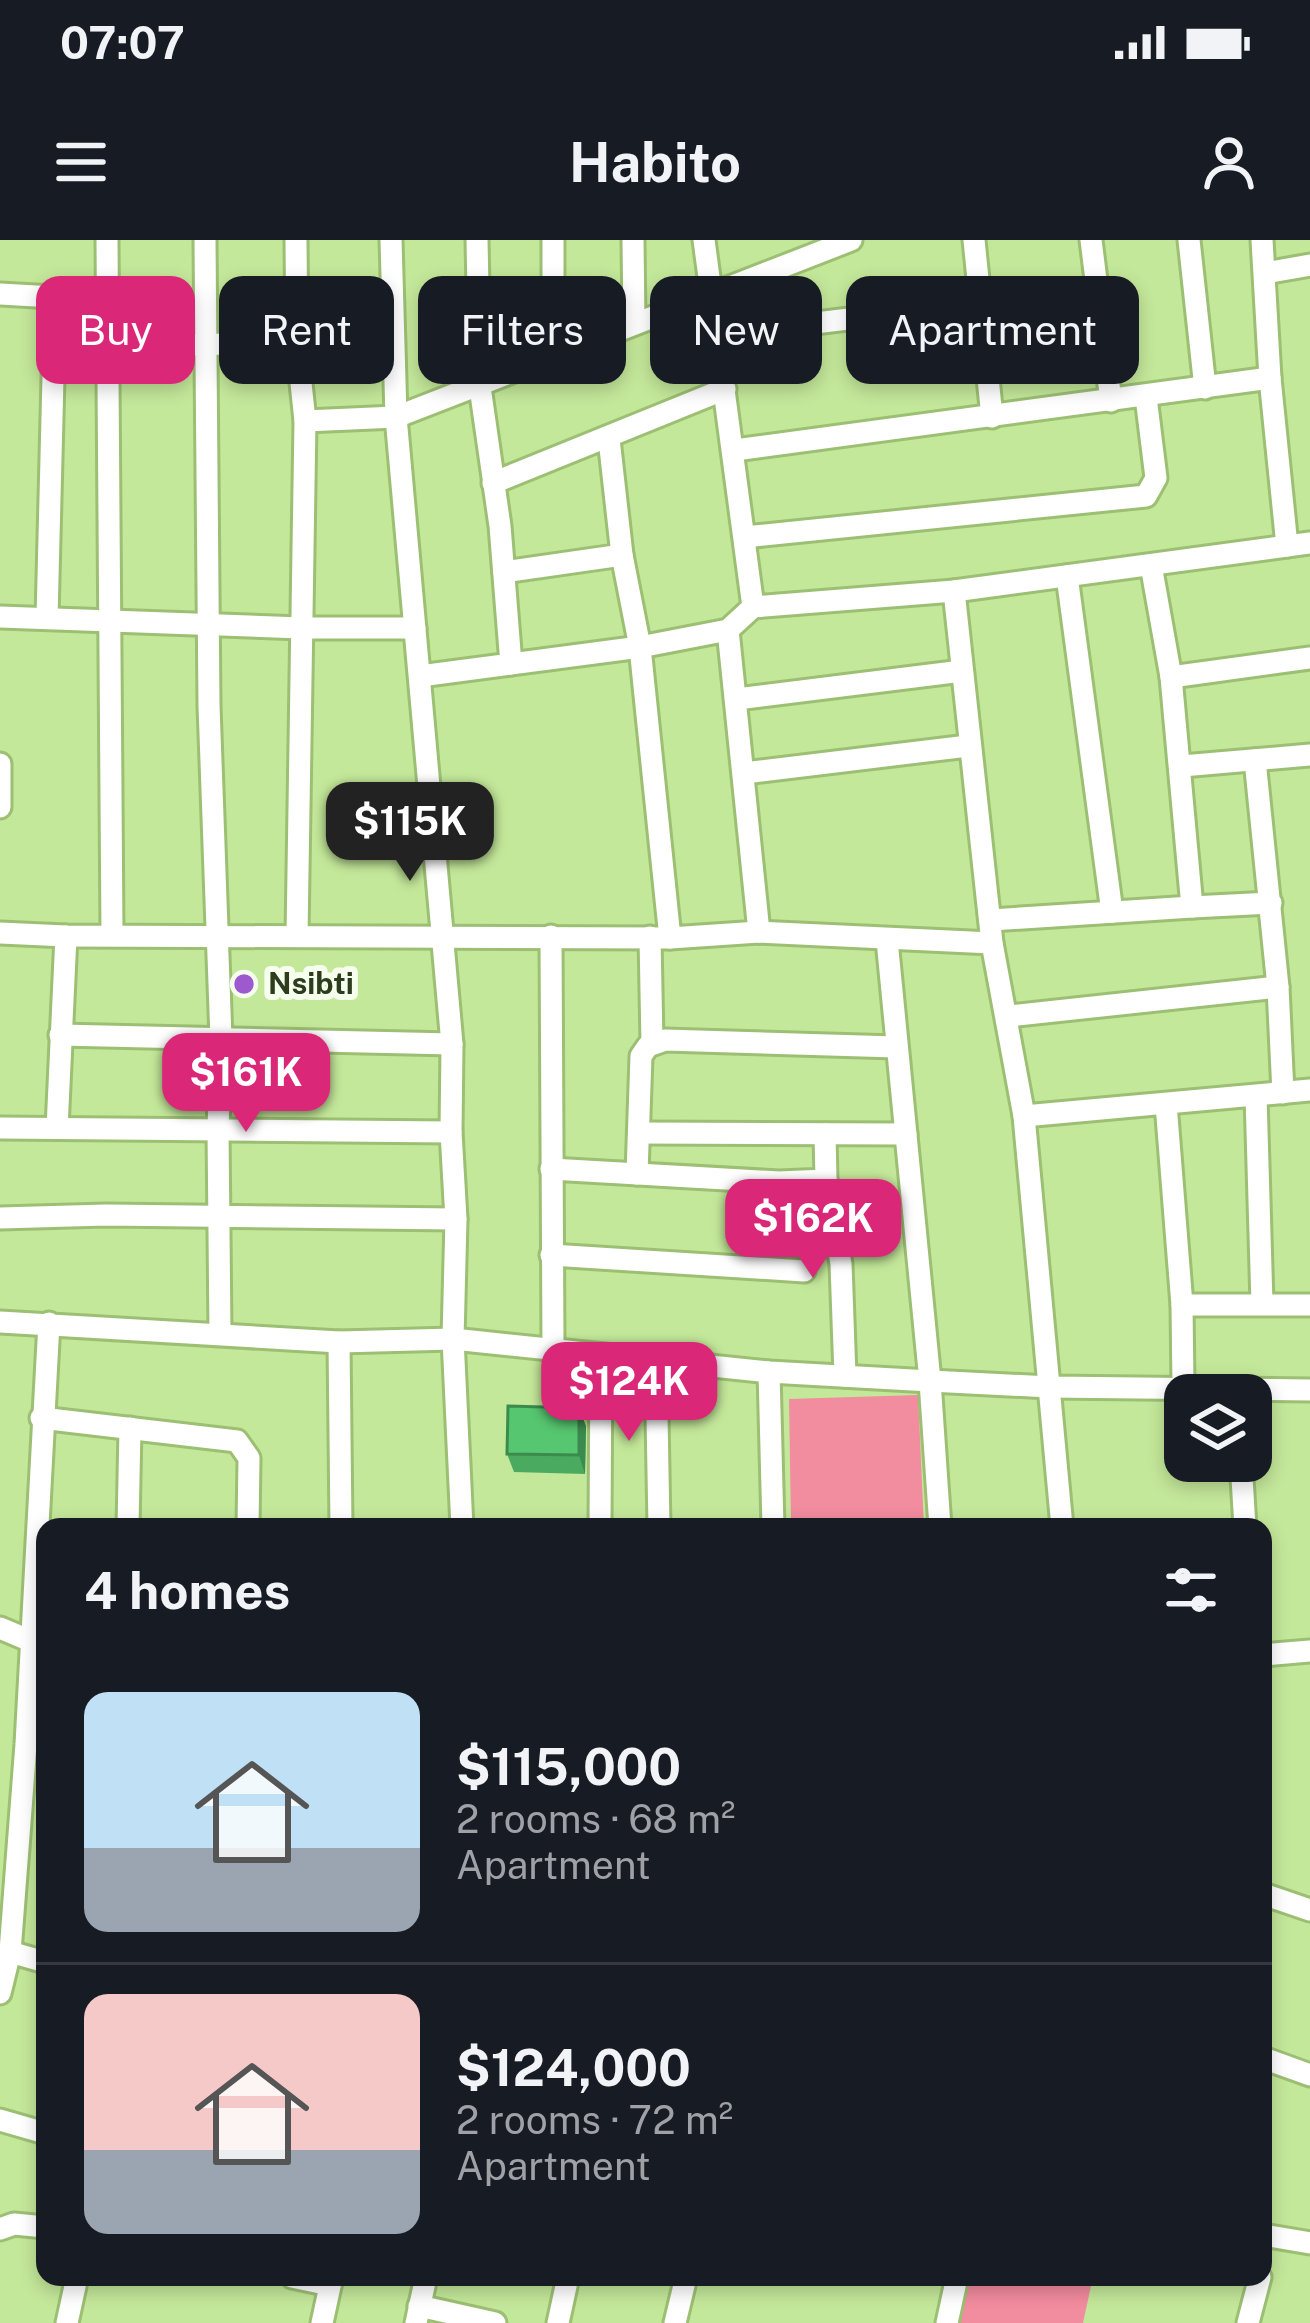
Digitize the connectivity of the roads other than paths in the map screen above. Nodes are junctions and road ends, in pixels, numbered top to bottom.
1 (107, 240) edge
2 (205, 240) edge
3 (296, 240) edge
4 (391, 240) edge
5 (477, 240) edge
6 (553, 240) edge
7 (633, 240) edge
8 (704, 240) edge
9 (851, 240) edge
10 (974, 240) edge
11 (1091, 240) edge
12 (1189, 240) edge
13 (1262, 240) edge
14 (1310, 265) edge
15 (1265, 273) junction
16 (107, 276) edge
17 (296, 276) edge
18 (391, 276) edge
19 (553, 276) edge
20 (709, 276) edge
21 (756, 276) edge
22 (977, 276) edge
23 (0, 294) edge
24 (36, 296) edge
25 (650, 317) edge
26 (634, 323) junction
27 (626, 326) edge
28 (195, 343) edge
29 (207, 343) junction
30 (219, 343) edge
31 (1270, 378) junction
32 (53, 384) edge
33 (107, 384) edge
34 (301, 384) edge
35 (394, 384) edge
36 (487, 384) edge
37 (724, 384) edge
38 (989, 384) edge
39 (480, 387) junction
40 (1205, 388) junction
41 (725, 389) junction
42 (1146, 397) junction
43 (1111, 401) junction
44 (395, 417) junction
45 (992, 417) junction
46 (305, 421) junction
47 (609, 439) junction
48 (734, 450) junction
49 (493, 484) junction
50 (745, 537) junction
51 (1299, 544) edge
52 (622, 554) junction
53 (1151, 565) junction
54 (504, 572) junction
55 (1067, 576) junction
56 (954, 591) junction
57 (753, 608) junction
58 (0, 617) edge
59 (47, 618) junction
60 (106, 620) junction
61 (208, 625) junction
62 (302, 628) junction
63 (415, 628) junction
64 (728, 630) junction
65 (640, 646) junction
66 (1310, 658) edge
67 (511, 664) junction
68 (962, 671) junction
69 (420, 676) junction
70 (1171, 677) junction
71 (737, 699) junction
72 (968, 746) junction
73 (1310, 755) edge
74 (1255, 760) junction
75 (0, 764) edge
76 (1182, 766) junction
77 (744, 773) junction
78 (0, 807) edge
79 (1271, 903) junction
80 (1192, 907) junction
81 (1112, 912) junction
82 (992, 931) junction
83 (759, 932) junction
84 (0, 933) edge
85 (112, 934) junction
86 (444, 935) junction
87 (66, 936) junction
88 (219, 936) junction
89 (551, 936) junction
90 (297, 937) junction
91 (660, 937) junction
92 (887, 940) junction
93 (1278, 987) junction
94 (1009, 1016) junction
95 (60, 1035) junction
96 (221, 1039) junction
97 (652, 1043) junction
98 (452, 1044) junction
99 (896, 1047) junction
100 (1310, 1090) edge
101 (1283, 1093) junction
102 (1256, 1096) junction
103 (1166, 1104) junction
104 (1024, 1116) junction
105 (0, 1128) edge
106 (57, 1128) junction
107 (218, 1130) junction
108 (451, 1132) junction
109 (640, 1133) junction
110 (825, 1134) junction
111 (906, 1134) junction
112 (551, 1169) junction
113 (637, 1174) junction
114 (826, 1180) junction
115 (220, 1216) junction
116 (0, 1217) edge
117 (456, 1219) junction
118 (550, 1255) junction
119 (803, 1271) dead end
120 (1262, 1304) junction
121 (1182, 1305) junction
122 (1310, 1305) edge
123 (0, 1322) edge
124 (49, 1323) junction
125 (220, 1334) junction
126 (453, 1339) junction
127 (339, 1342) junction
128 (553, 1348) junction
129 (602, 1355) junction
130 (656, 1360) junction
131 (769, 1372) junction
132 (1184, 1374) edge
133 (845, 1376) junction
134 (930, 1381) junction
135 (1050, 1387) junction
136 (1164, 1387) edge
137 (1310, 1390) edge
138 (1272, 1391) edge
139 (41, 1418) junction
140 (130, 1428) junction
141 (1242, 1482) edge
142 (39, 1518) edge
143 (128, 1518) edge
144 (248, 1518) edge
145 (340, 1518) edge
146 (462, 1518) edge
147 (600, 1518) edge
148 (659, 1518) edge
149 (773, 1518) edge
150 (939, 1518) edge
151 (1062, 1518) edge
152 (1244, 1518) edge
153 (0, 1628) edge
154 (36, 1644) edge
155 (1310, 1651) edge
156 (1272, 1654) edge
157 (36, 1747) edge
158 (8, 1854) edge
159 (1272, 1897) edge
160 (1310, 1910) edge
161 (10, 1952) junction
162 (36, 1959) edge
163 (0, 1994) edge
164 (1272, 2061) edge
165 (1310, 2074) edge
166 (0, 2120) edge
167 (36, 2130) edge
168 (36, 2227) edge
169 (0, 2229) edge
170 (1272, 2236) edge
171 (1310, 2243) edge
172 (75, 2286) edge
173 (330, 2286) edge
174 (566, 2286) edge
175 (684, 2286) edge
176 (955, 2286) edge
177 (1258, 2286) edge
178 (417, 2315) edge
179 (67, 2323) edge
180 (322, 2323) edge
181 (495, 2323) edge
182 (558, 2323) edge
183 (675, 2323) edge
184 (947, 2323) edge
185 (1248, 2323) edge

1 - 16 street
2 - 29 street
3 - 17 street
4 - 18 street
5 - 39 street
6 - 19 street
7 - 26 street
8 - 20 street
9 - 21 street
10 - 22 street
11 - 43 street
12 - 40 street
13 - 15 street
14 - 15 street
15 - 31 street
23 - 24 street
25 - 26 street
26 - 27 street
28 - 29 street
29 - 30 street
29 - 61 street
31 - 40 street
31 - 51 street
32 - 59 street
33 - 60 street
34 - 46 street
35 - 44 street
36 - 39 street
37 - 41 street
38 - 45 street
39 - 44 street
39 - 49 street
40 - 42 street
41 - 47 street
41 - 48 street
42 - 43 street
42 - 50 street
43 - 45 street
44 - 46 street
44 - 63 street
45 - 48 street
46 - 62 street
47 - 49 street
47 - 52 street
48 - 50 street
49 - 54 street
50 - 57 street
51 - 53 street
52 - 54 street
52 - 65 street
53 - 55 street
53 - 70 street
54 - 67 street
55 - 56 street
55 - 81 street
56 - 57 street
56 - 68 street
57 - 64 street
58 - 59 street
59 - 60 street
60 - 61 street
60 - 85 street
61 - 62 street
61 - 88 street
62 - 63 street
62 - 90 street
63 - 69 street
64 - 65 street
64 - 71 street
65 - 67 street
65 - 91 street
66 - 70 street
67 - 69 street
68 - 71 street
68 - 72 street
69 - 86 street
70 - 76 street
71 - 77 street
72 - 77 street
72 - 82 street
73 - 74 street
74 - 76 street
74 - 79 street
75 - 78 street
76 - 80 street
77 - 83 street
79 - 80 street
79 - 93 street
80 - 81 street
81 - 82 street
82 - 92 street
82 - 94 street
83 - 91 street
83 - 92 street
84 - 87 street
85 - 87 street
85 - 88 street
86 - 89 street
86 - 90 street
86 - 98 street
87 - 95 street
88 - 90 street
88 - 96 street
89 - 91 street
89 - 112 street
91 - 97 street
92 - 99 street
93 - 94 street
93 - 101 street
94 - 104 street
95 - 96 street
95 - 106 street
96 - 98 street
96 - 107 street
97 - 99 street
97 - 109 street
98 - 108 street
99 - 111 street
100 - 101 street
101 - 102 street
102 - 103 street
102 - 120 street
103 - 104 street
103 - 121 street
104 - 135 street
105 - 106 street
106 - 107 street
107 - 108 street
107 - 115 street
108 - 117 street
109 - 110 street
109 - 113 street
110 - 111 street
110 - 114 street
111 - 134 street
112 - 113 street
112 - 118 street
113 - 114 street
114 - 133 street
115 - 116 street
115 - 117 street
115 - 125 street
117 - 126 street
118 - 119 street
118 - 128 street
120 - 121 street
120 - 122 street
121 - 132 street
123 - 124 street
124 - 125 street
124 - 139 street
125 - 127 street
126 - 127 street
126 - 128 street
126 - 146 street
127 - 145 street
128 - 129 street
129 - 130 street
129 - 147 street
130 - 131 street
130 - 148 street
131 - 133 street
131 - 149 street
133 - 134 street
134 - 135 street
134 - 150 street
135 - 136 street
135 - 151 street
137 - 138 street
139 - 140 street
139 - 142 street
140 - 143 street
140 - 144 street
141 - 152 street
153 - 154 street
155 - 156 street
157 - 158 street
158 - 161 street
159 - 160 street
161 - 162 street
161 - 163 street
164 - 165 street
166 - 167 street
168 - 169 street
170 - 171 street
172 - 179 street
173 - 180 street
174 - 182 street
175 - 183 street
176 - 184 street
177 - 185 street
178 - 181 street

